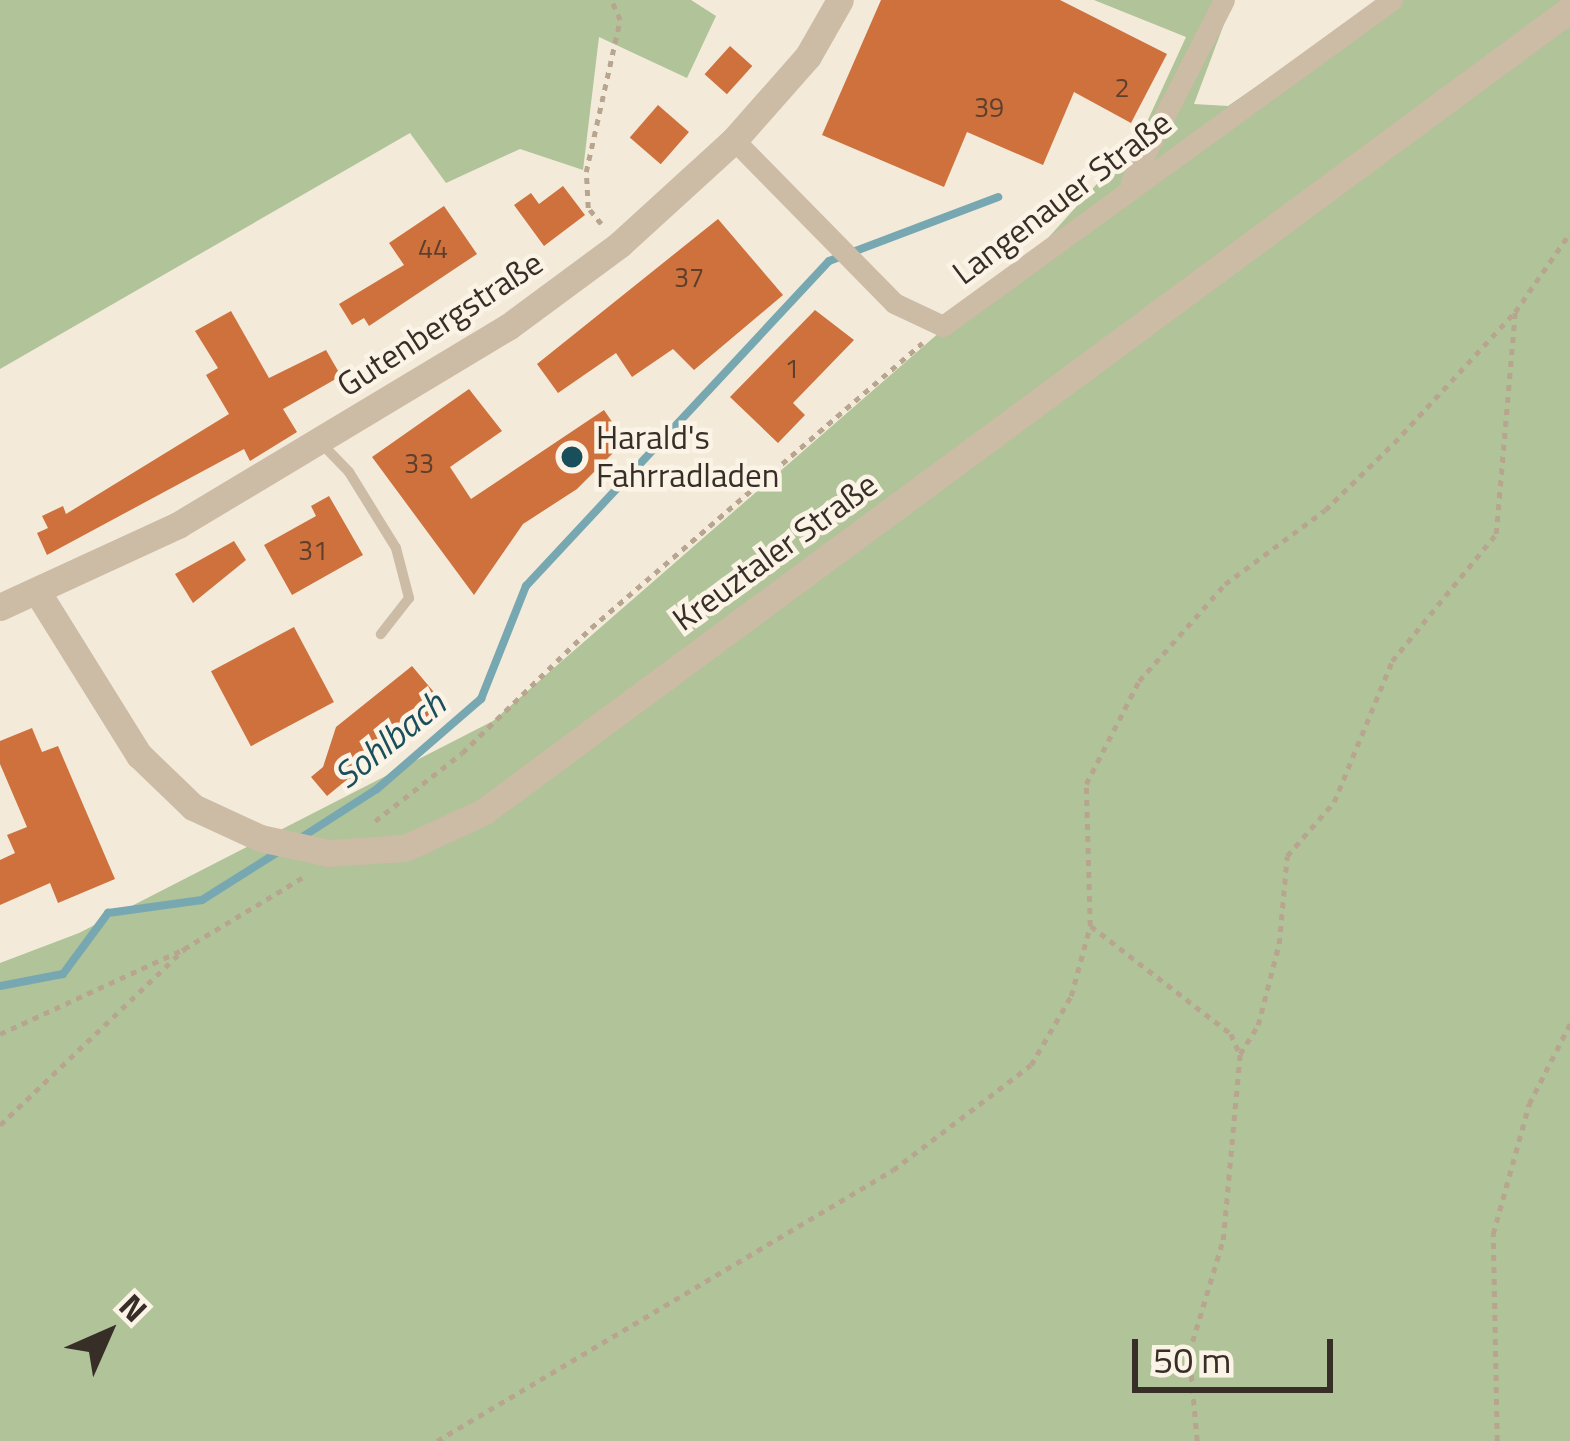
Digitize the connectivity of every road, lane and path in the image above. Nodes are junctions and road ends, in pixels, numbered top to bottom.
1 (611, 0) edge
2 (840, 0) edge
3 (1224, 0) edge
4 (1392, 0) edge
5 (1570, 9) edge
6 (734, 140) junction
7 (1129, 185) junction
8 (1570, 233) edge
9 (620, 244) junction
10 (1515, 312) junction
11 (943, 326) junction
12 (321, 443) junction
13 (38, 593) junction
14 (0, 607) edge
15 (381, 634) dead end
16 (373, 823) dead end
17 (319, 864) dead end
18 (1090, 926) junction
19 (184, 949) junction
20 (1570, 1024) edge
21 (0, 1034) edge
22 (1240, 1054) junction
23 (0, 1125) edge
24 (437, 1441) edge
25 (1197, 1441) edge
26 (1497, 1441) edge

1 - 9 path
2 - 6 street, Gutenbergstraße
3 - 7 street
4 - 7 street, Langenauer Straße
5 - 13 street, Kreuztaler Straße, bridge
6 - 9 street, Gutenbergstraße
6 - 11 street, Langenauer Straße
7 - 11 street, Langenauer Straße
8 - 10 path
9 - 12 street, Gutenbergstraße
10 - 18 path
10 - 22 path
11 - 16 path
12 - 13 street, Gutenbergstraße
12 - 15 lane
13 - 14 street, Gutenbergstraße
17 - 19 path
18 - 22 path
18 - 24 path
19 - 21 path
19 - 23 path
20 - 26 path
22 - 25 path

